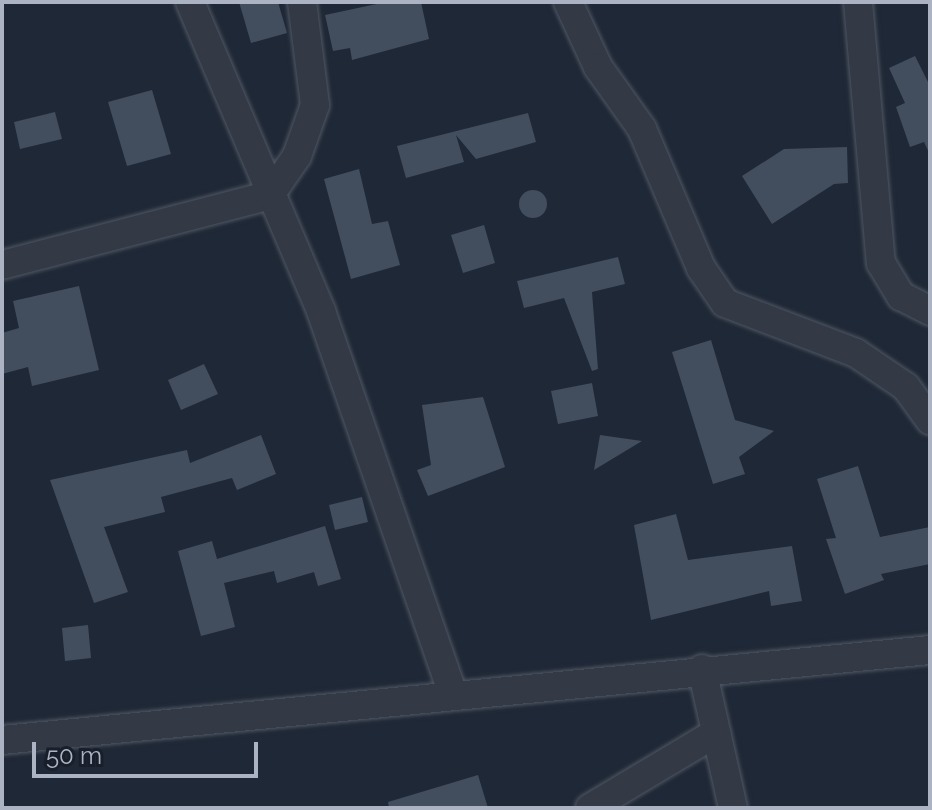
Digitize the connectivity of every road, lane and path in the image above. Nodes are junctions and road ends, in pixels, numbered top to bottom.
1 (190, 2) edge
2 (302, 2) edge
3 (568, 2) edge
4 (858, 2) edge
5 (270, 195) junction
6 (2, 265) edge
7 (930, 311) edge
8 (930, 420) edge
9 (930, 650) edge
10 (702, 669) junction
11 (453, 695) junction
12 (716, 733) junction
13 (2, 740) edge
14 (590, 808) edge
15 (733, 808) edge

1 - 5 street
2 - 5 street
3 - 8 street
4 - 7 street
5 - 6 street
5 - 11 street
9 - 10 street
10 - 11 street
10 - 12 street
11 - 13 street
12 - 14 street
12 - 15 street

